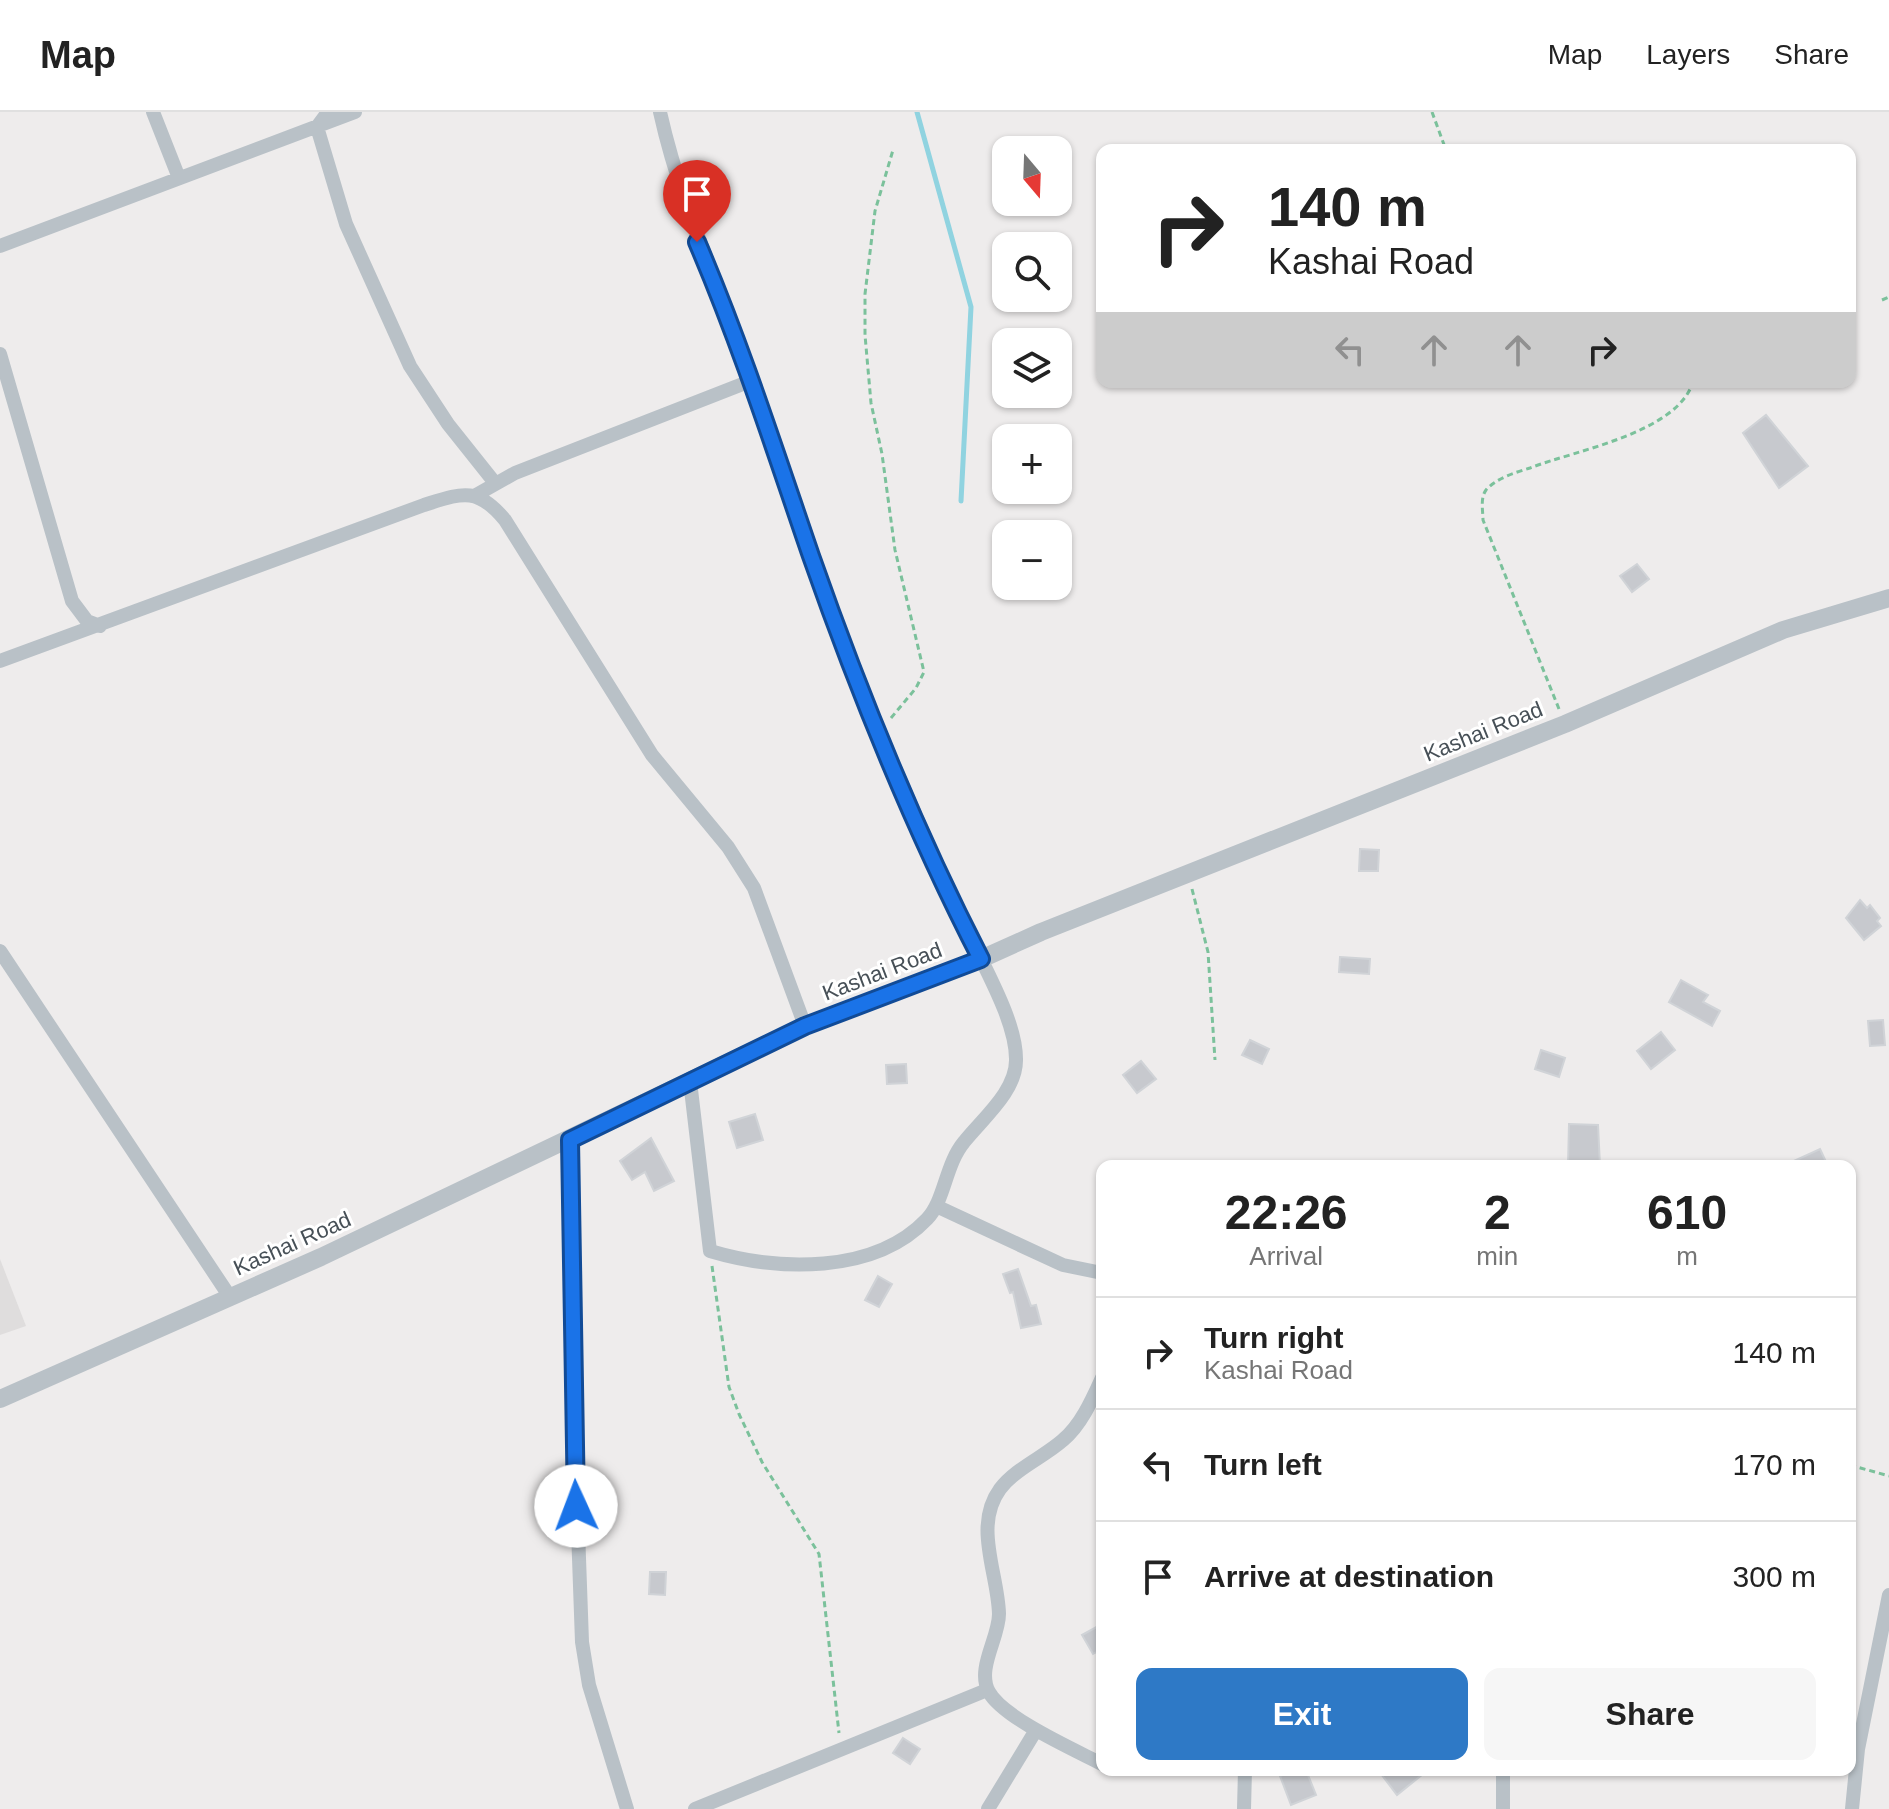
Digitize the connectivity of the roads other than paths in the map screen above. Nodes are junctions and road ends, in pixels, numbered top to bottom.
1 (153, 112) edge
2 (328, 112) edge
3 (355, 112) edge
4 (660, 112) edge
5 (317, 127) junction
6 (179, 178) junction
7 (0, 246) edge
8 (0, 354) edge
9 (753, 380) junction
10 (495, 483) junction
11 (476, 495) junction
12 (1889, 598) edge
13 (100, 626) junction
14 (0, 661) edge
15 (0, 951) edge
16 (981, 959) junction
17 (805, 1026) junction
18 (690, 1081) junction
19 (570, 1140) junction
20 (936, 1206) junction
21 (1096, 1272) edge
22 (230, 1297) junction
23 (1096, 1390) edge
24 (0, 1399) edge
25 (1889, 1595) edge
26 (987, 1690) junction
27 (1036, 1730) junction
28 (1096, 1761) edge
29 (1856, 1769) edge
30 (1245, 1776) edge
31 (1503, 1776) edge
32 (1855, 1776) edge
33 (627, 1809) edge
34 (695, 1809) edge
35 (988, 1809) edge
36 (1244, 1809) edge
37 (1503, 1809) edge
38 (1852, 1809) edge

1 - 6 street
2 - 5 street
3 - 5 street
4 - 9 street
5 - 6 street
5 - 10 street
6 - 7 street
8 - 13 street
9 - 10 street
9 - 16 street
10 - 11 street
11 - 13 street
11 - 17 street
12 - 16 street, Kashai Road
13 - 14 street
15 - 22 street
16 - 17 street, Kashai Road
16 - 20 street
17 - 18 street, Kashai Road
18 - 19 street, Kashai Road
18 - 20 street
19 - 22 street, Kashai Road
19 - 33 street
20 - 21 street
22 - 24 street, Kashai Road
23 - 26 street
25 - 29 street
26 - 27 street
26 - 34 street
27 - 28 street
27 - 35 street
30 - 36 street
31 - 37 street
32 - 38 street

